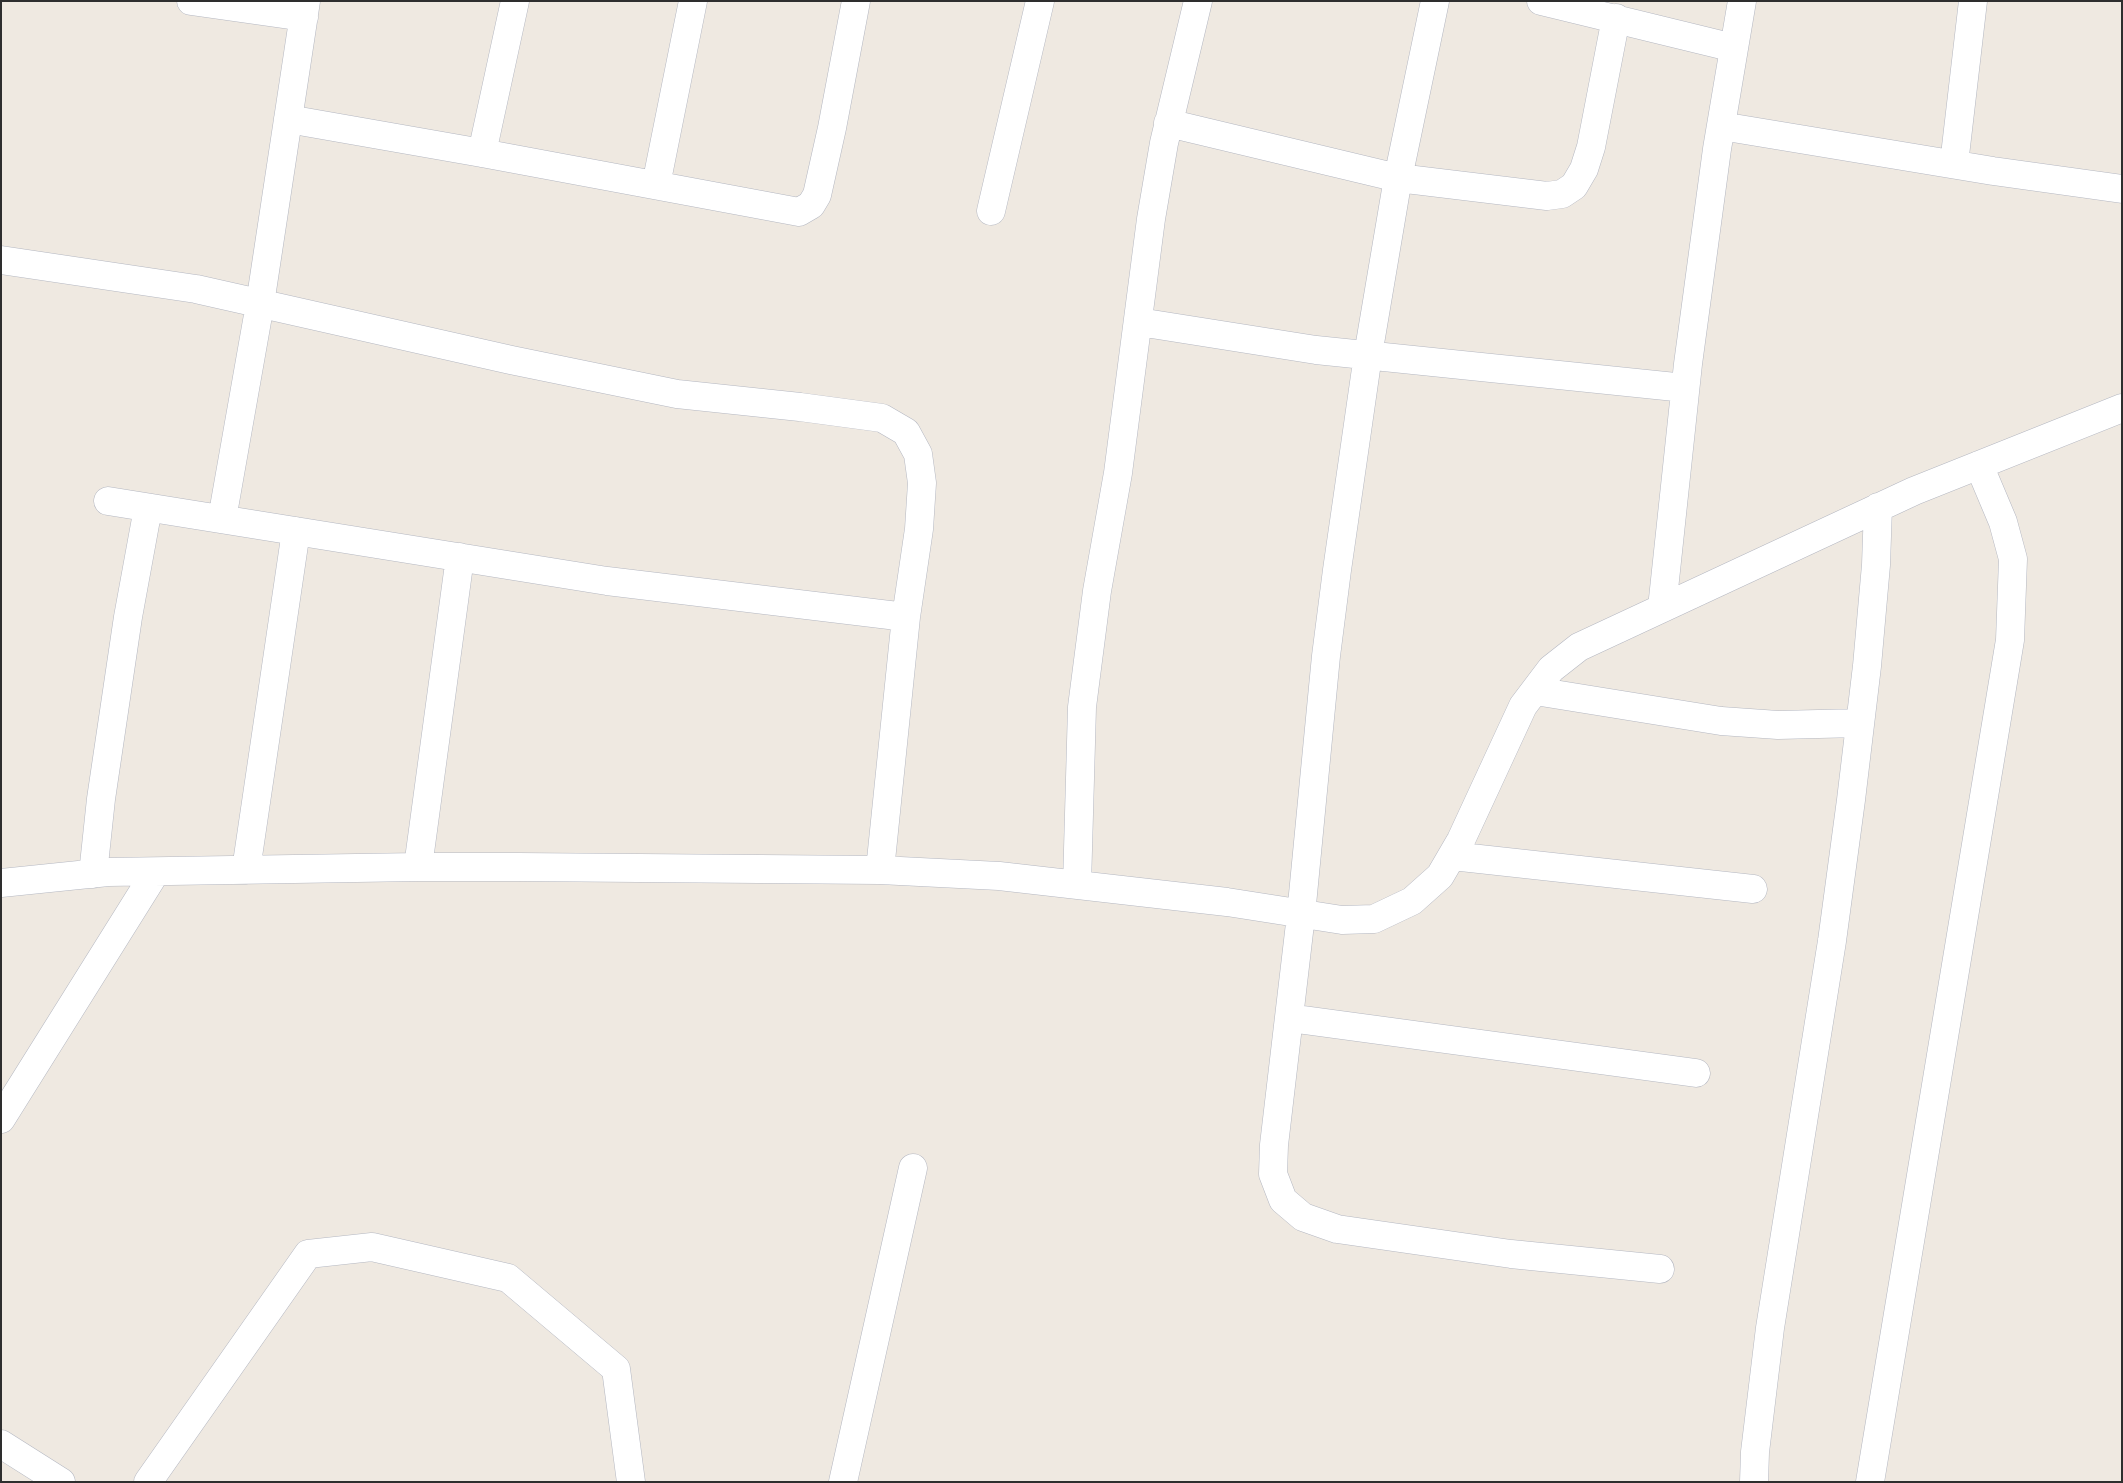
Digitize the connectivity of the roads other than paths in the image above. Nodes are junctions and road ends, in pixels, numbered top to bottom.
1 (191, 1) edge
2 (515, 1) edge
3 (694, 1) edge
4 (856, 1) edge
5 (1040, 1) edge
6 (1198, 1) edge
7 (1435, 1) edge
8 (1541, 1) edge
9 (1742, 1) edge
10 (1972, 1) edge
11 (305, 9) edge
12 (1616, 18) junction
13 (1734, 48) junction
14 (288, 119) junction
15 (1168, 122) junction
16 (1721, 126) junction
17 (482, 153) junction
18 (1954, 164) junction
19 (1398, 178) junction
20 (656, 185) junction
21 (2122, 189) edge
22 (991, 211) dead end
23 (1, 260) edge
24 (260, 304) junction
25 (1139, 322) junction
26 (1368, 355) junction
27 (1685, 388) junction
28 (2122, 408) edge
29 (1980, 465) junction
30 (108, 501) dead end
31 (148, 508) junction
32 (1878, 508) junction
33 (222, 519) junction
34 (296, 531) junction
35 (460, 557) junction
36 (1662, 608) junction
37 (906, 618) junction
38 (1534, 690) junction
39 (1859, 723) junction
40 (1452, 856) junction
41 (418, 867) junction
42 (246, 870) junction
43 (880, 870) junction
44 (155, 873) junction
45 (93, 874) junction
46 (1, 883) edge
47 (1077, 884) junction
48 (1753, 889) dead end
49 (1301, 915) junction
50 (1288, 1018) junction
51 (1696, 1073) dead end
52 (1, 1119) edge
53 (913, 1168) dead end
54 (1660, 1269) dead end
55 (1, 1444) edge
56 (61, 1482) edge
57 (148, 1482) edge
58 (631, 1482) edge
59 (843, 1482) edge
60 (1754, 1482) edge
61 (1870, 1482) edge

1 - 11 street
2 - 17 street
3 - 20 street
4 - 20 street
5 - 22 street
6 - 15 street
7 - 19 street
8 - 12 street
9 - 13 street
10 - 18 street
11 - 14 street
12 - 13 street
12 - 19 street
13 - 16 street
14 - 17 street
14 - 24 street
15 - 19 street
15 - 25 street
16 - 18 street
16 - 27 street
17 - 20 street
18 - 21 street
19 - 26 street
23 - 24 street
24 - 33 street
24 - 37 street
25 - 26 street
25 - 47 street
26 - 27 street
26 - 49 street
27 - 36 street
28 - 29 street
29 - 32 street
29 - 61 street
30 - 31 street
31 - 33 street
31 - 45 street
32 - 36 street
32 - 39 street
33 - 34 street
34 - 35 street
34 - 42 street
35 - 37 street
35 - 41 street
36 - 38 street
37 - 43 street
38 - 39 street
38 - 40 street
39 - 60 street
40 - 48 street
40 - 49 street
41 - 42 street
41 - 43 street
42 - 44 street
43 - 47 street
44 - 45 street
44 - 52 street
45 - 46 street
47 - 49 street
49 - 50 street
50 - 51 street
50 - 54 street
53 - 59 street
55 - 56 street
57 - 58 street

